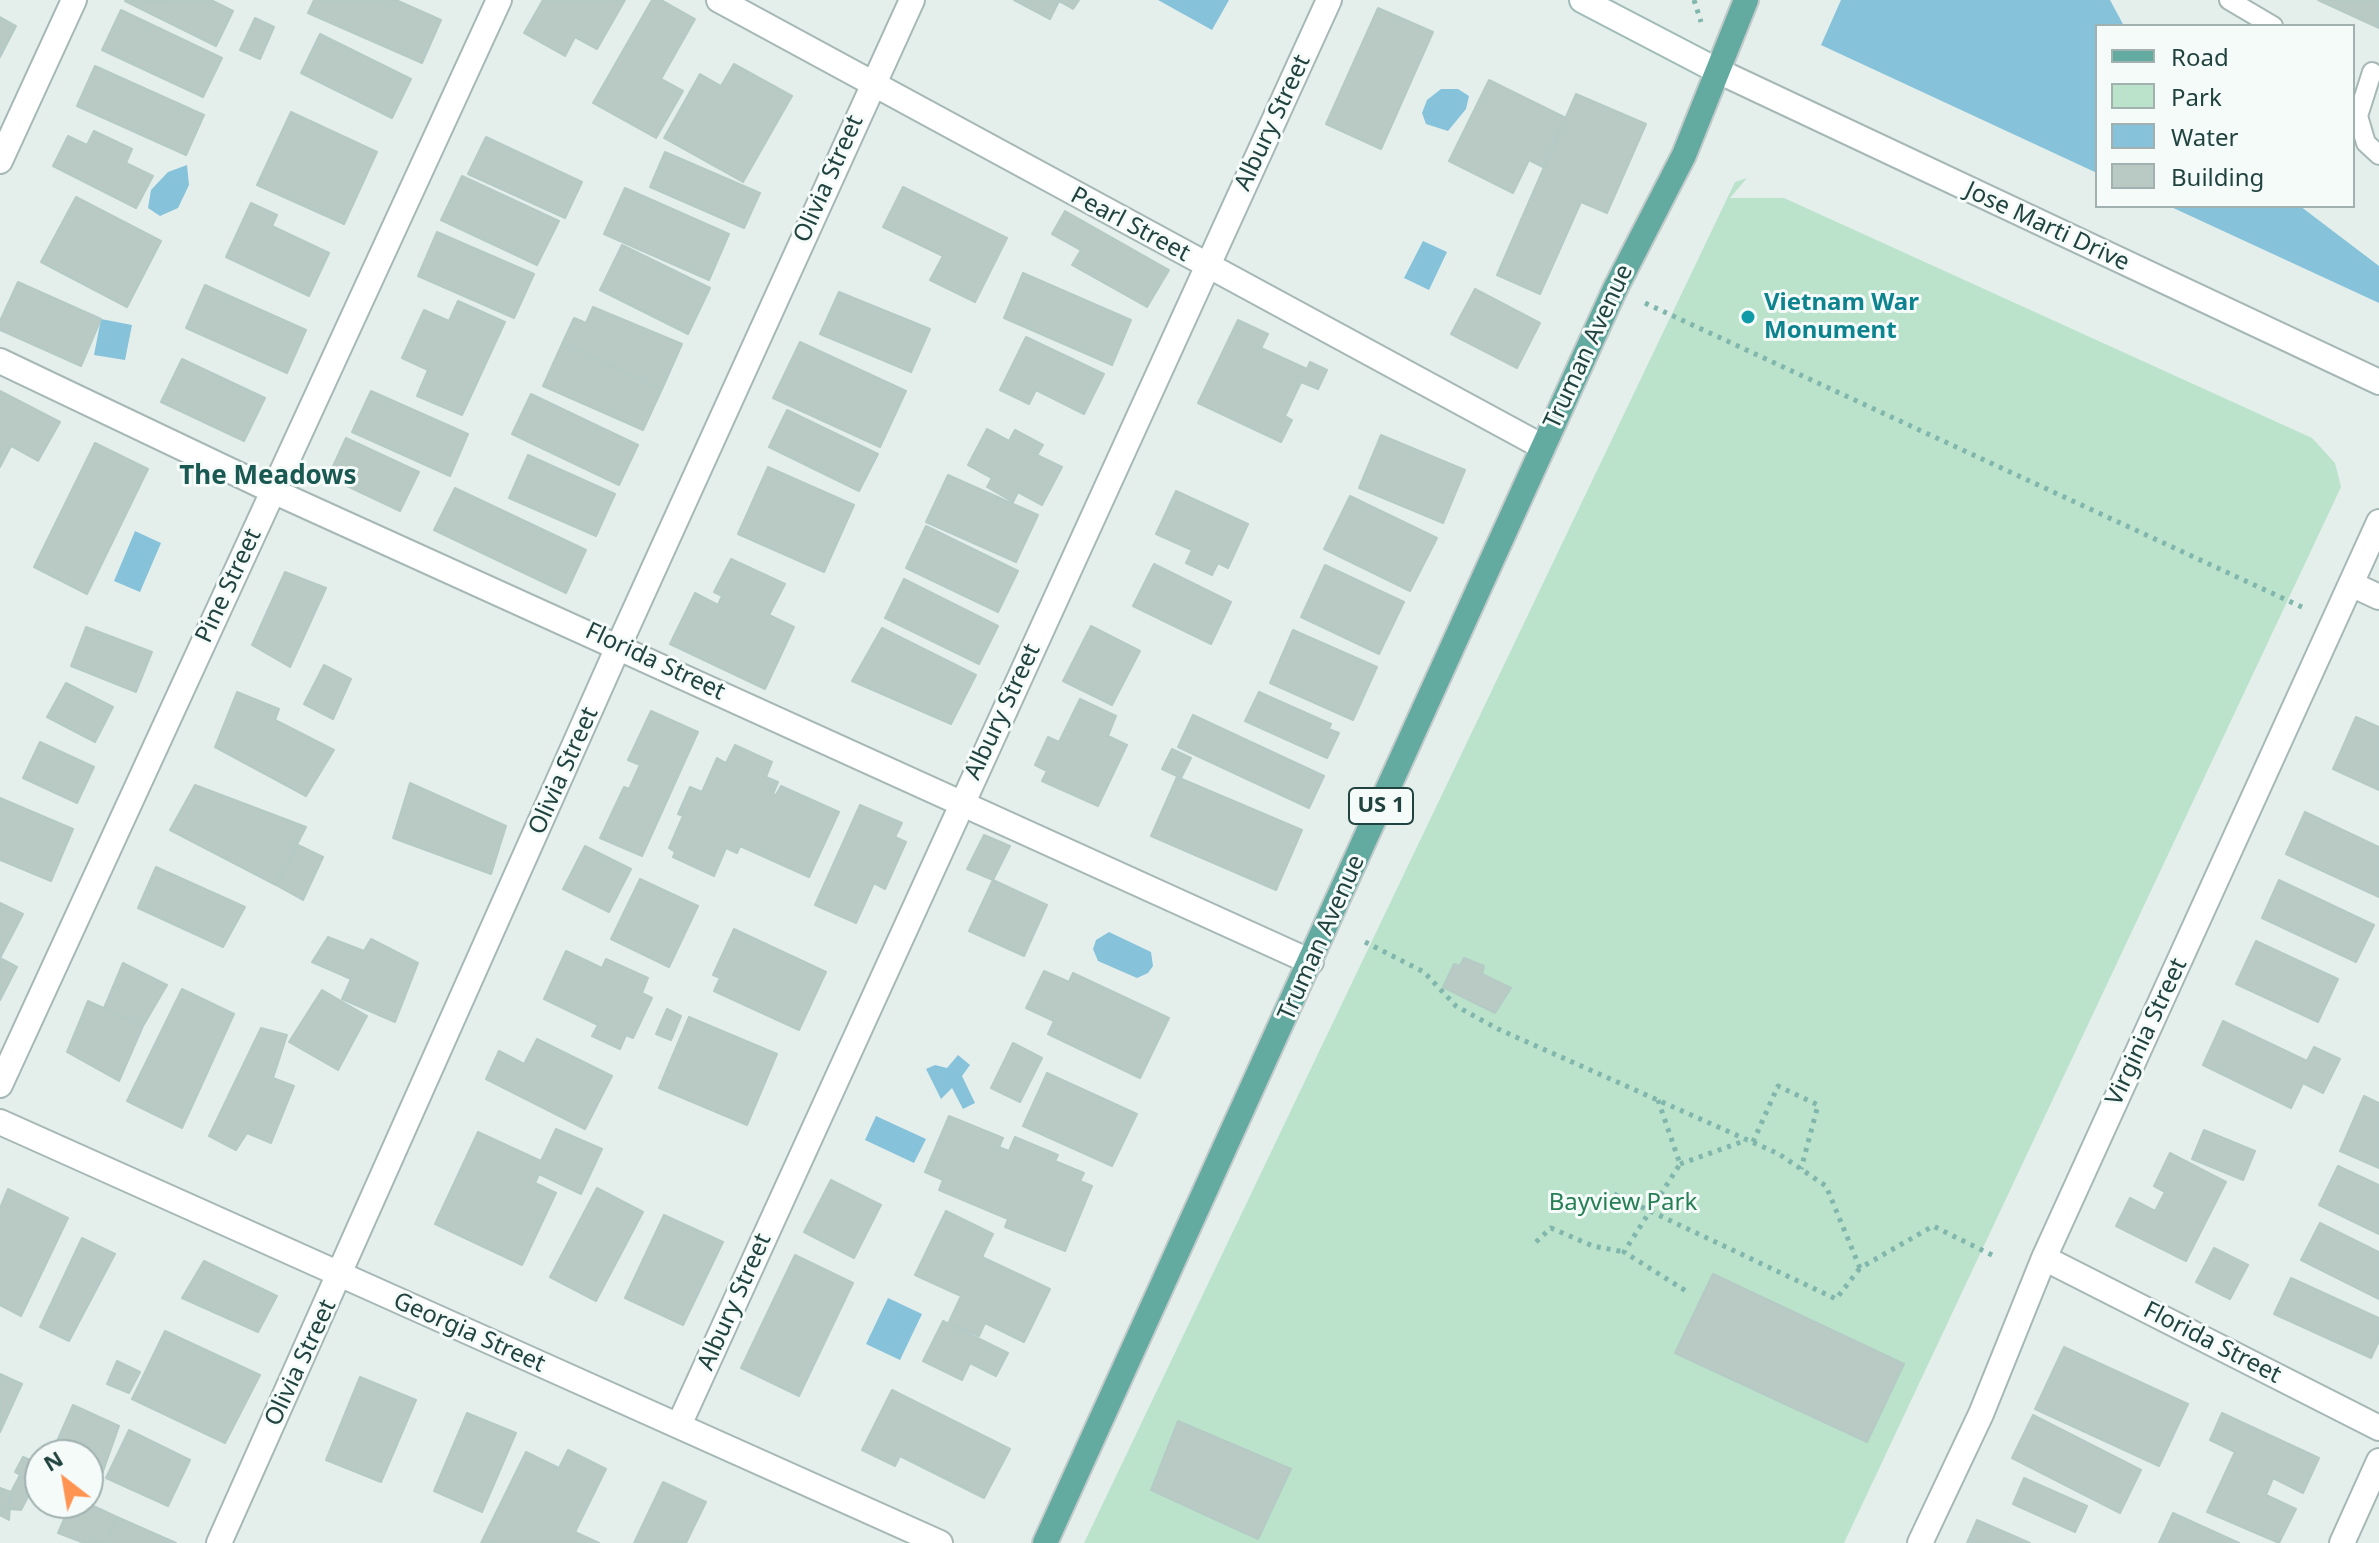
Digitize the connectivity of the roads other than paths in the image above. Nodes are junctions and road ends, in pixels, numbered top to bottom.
1 (74, 0) edge
2 (499, 0) edge
3 (719, 0) edge
4 (912, 0) edge
5 (1329, 0) edge
6 (1582, 0) edge
7 (1746, 0) edge
8 (2229, 0) edge
9 (2270, 24) edge
10 (2355, 66) edge
11 (1716, 70) junction
12 (2376, 73) edge
13 (871, 85) junction
14 (2379, 155) edge
15 (0, 161) edge
16 (1207, 267) junction
17 (0, 361) edge
18 (2379, 382) edge
19 (1543, 447) junction
20 (273, 491) junction
21 (2379, 522) edge
22 (2351, 584) junction
23 (2379, 597) edge
24 (619, 645) junction
25 (962, 803) junction
26 (1311, 962) junction
27 (0, 1085) edge
28 (0, 1122) edge
29 (2044, 1258) junction
30 (340, 1277) junction
31 (679, 1425) junction
32 (2379, 1428) edge
33 (2379, 1461) edge
34 (219, 1543) edge
35 (940, 1543) edge
36 (1045, 1543) edge
37 (1920, 1543) edge
38 (2342, 1543) edge

1 - 15 street
2 - 20 street, Pine Street
3 - 13 street, Pearl Street
4 - 13 street, Olivia Street
5 - 16 street, Albury Street
6 - 11 street, Jose Marti Drive
7 - 11 main road, US 1
8 - 9 lane
10 - 12 lane
11 - 18 street, Jose Marti Drive
11 - 19 main road, Truman Avenue / US 1
12 - 14 lane
13 - 16 street, Pearl Street
13 - 24 street, Olivia Street
16 - 19 street, Pearl Street
16 - 25 street, Albury Street
17 - 20 street, Florida Street
19 - 26 main road, Truman Avenue / US 1
20 - 24 street, Florida Street
20 - 27 street, Pine Street
21 - 22 street, Virginia Street
22 - 23 street
22 - 29 street, Virginia Street
24 - 25 street, Florida Street
24 - 30 street, Olivia Street
25 - 26 street, Florida Street
25 - 31 street, Albury Street
26 - 36 main road, Truman Avenue / US 1
28 - 30 street, Georgia Street
29 - 32 street, Florida Street
29 - 37 street, Virginia Street
30 - 31 street, Georgia Street
30 - 34 street, Olivia Street
31 - 35 street, Georgia Street
33 - 38 street

